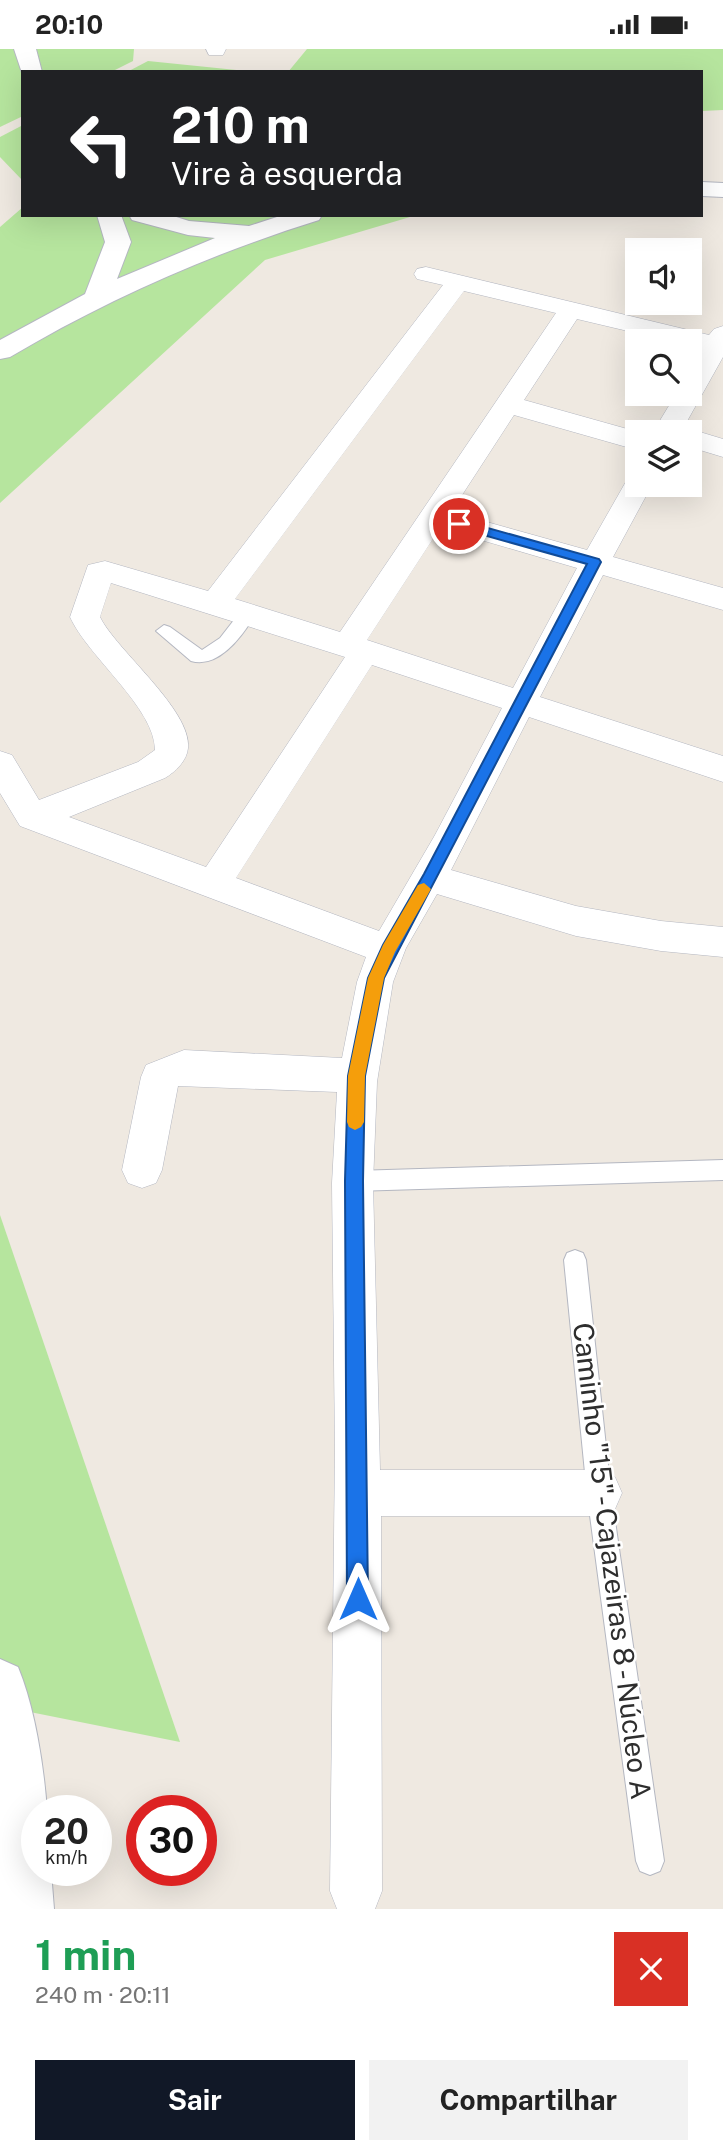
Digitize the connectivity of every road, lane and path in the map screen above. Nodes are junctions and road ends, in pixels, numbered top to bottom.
1 (25, 49) edge
2 (30, 70) edge
3 (703, 189) edge
4 (723, 190) edge
5 (110, 217) edge
6 (148, 217) edge
7 (304, 217) edge
8 (252, 233) junction
9 (426, 274) dead end
10 (458, 282) junction
11 (97, 296) junction
12 (570, 309) junction
13 (720, 339) edge
14 (0, 351) edge
15 (702, 370) edge
16 (507, 404) junction
17 (625, 438) edge
18 (702, 442) edge
19 (723, 448) edge
20 (631, 497) edge
21 (432, 516) junction
22 (594, 562) junction
23 (723, 599) edge
24 (214, 605) junction
25 (247, 615) junction
26 (164, 631) dead end
27 (356, 648) junction
28 (521, 702) junction
29 (0, 764) edge
30 (723, 769) edge
31 (32, 817) junction
32 (430, 879) junction
33 (214, 884) junction
34 (723, 942) edge
35 (388, 950) junction
36 (356, 1076) junction
37 (142, 1170) dead end
38 (723, 1170) edge
39 (354, 1181) junction
40 (576, 1260) dead end
41 (358, 1493) junction
42 (599, 1493) junction
43 (0, 1685) edge
44 (650, 1861) dead end
45 (356, 1891) dead end
46 (26, 1909) edge

1 - 2 main road
3 - 4 main road
5 - 11 main road
6 - 8 main road
7 - 8 main road
8 - 11 main road
9 - 10 street
10 - 12 street
10 - 24 street
11 - 14 main road
12 - 13 street
12 - 16 street
13 - 15 street
16 - 17 street
16 - 21 street
18 - 19 street
20 - 22 street
21 - 22 street
21 - 27 street
22 - 23 street
22 - 28 street
24 - 25 street
24 - 31 street
25 - 26 lane
25 - 27 street
27 - 28 street
27 - 33 street
28 - 30 street
28 - 32 street
29 - 31 street
31 - 33 street
32 - 34 street
32 - 35 street
33 - 35 street
35 - 36 street
36 - 37 street
36 - 39 street
38 - 39 lane
39 - 41 street
40 - 42 lane, Caminho "15"- Cajazeiras 8 - Núcleo A
41 - 42 street
41 - 45 street
42 - 44 lane, Caminho "15"- Cajazeiras 8 - Núcleo A
43 - 46 main road

